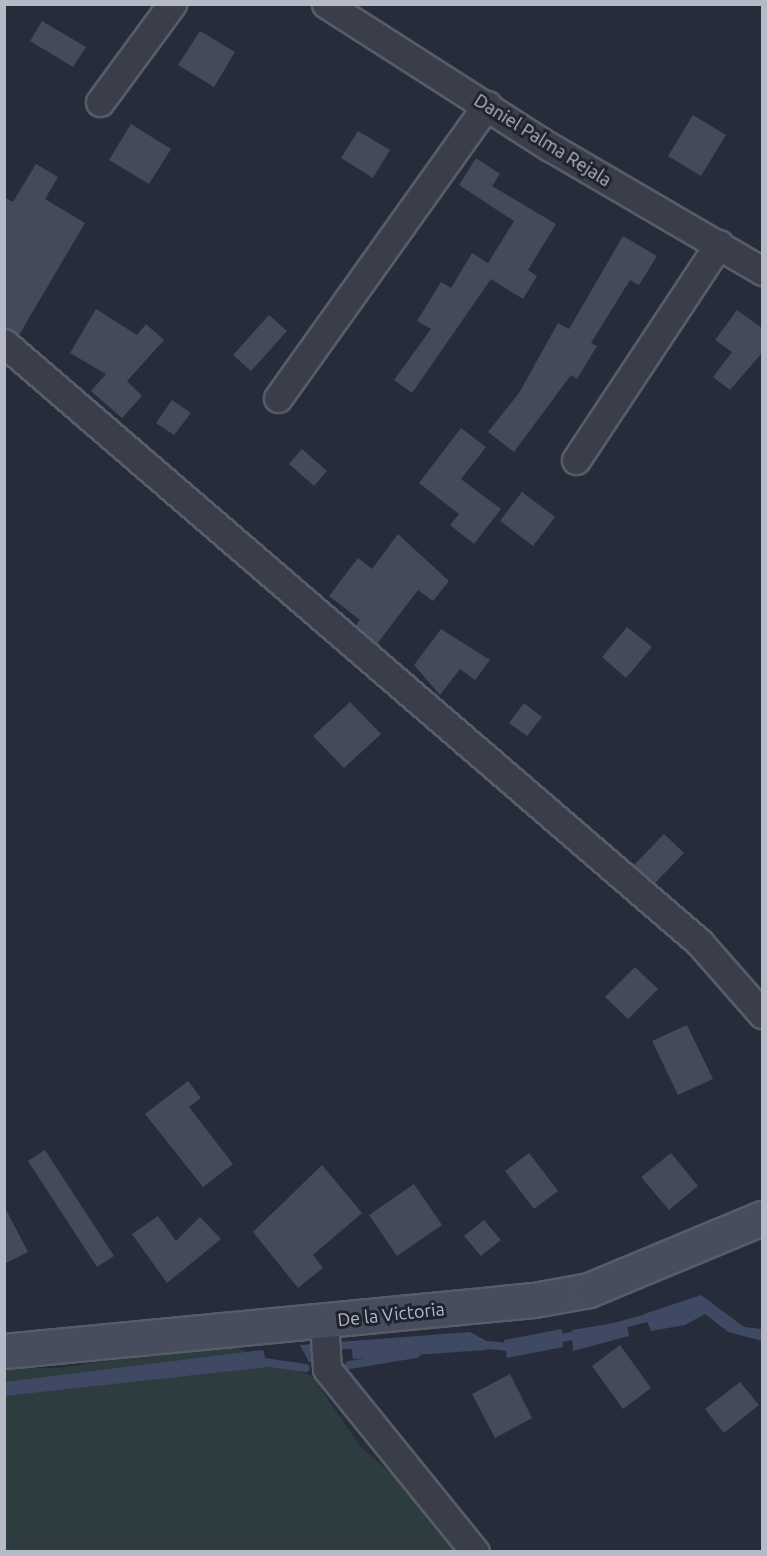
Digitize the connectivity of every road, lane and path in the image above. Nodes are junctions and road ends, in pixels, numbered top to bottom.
1 (172, 4) edge
2 (326, 4) edge
3 (100, 102) dead end
4 (487, 105) junction
5 (719, 244) junction
6 (762, 272) edge
7 (4, 343) edge
8 (278, 398) dead end
9 (576, 460) dead end
10 (762, 1014) edge
11 (762, 1218) edge
12 (324, 1321) junction
13 (4, 1351) edge
14 (475, 1551) edge

1 - 3 street
2 - 4 street, Daniel Palma Rejala
4 - 5 street, Daniel Palma Rejala
4 - 8 street
5 - 6 street, Daniel Palma Rejala
5 - 9 street
7 - 10 street
11 - 12 main road, De la Victoria
12 - 13 main road, De la Victoria
12 - 14 street

